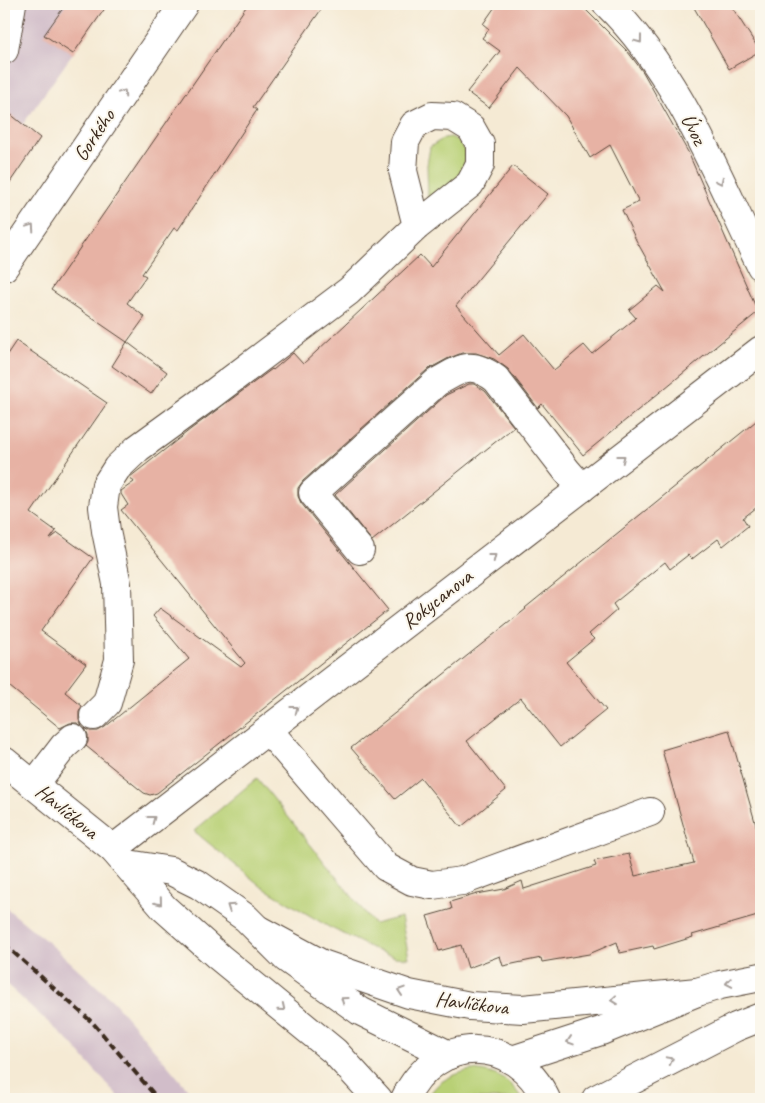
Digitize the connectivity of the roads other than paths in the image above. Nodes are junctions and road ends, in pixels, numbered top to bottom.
1 (12, 4) edge
2 (184, 4) edge
3 (607, 4) edge
4 (4, 50) edge
5 (417, 226) dead end
6 (761, 266) edge
7 (4, 267) edge
8 (761, 350) edge
9 (582, 488) junction
10 (360, 550) dead end
11 (94, 716) dead end
12 (268, 730) junction
13 (73, 738) dead end
14 (4, 761) edge
15 (34, 785) junction
16 (650, 812) dead end
17 (121, 857) junction
18 (259, 930) junction
19 (761, 977) edge
20 (697, 992) junction
21 (761, 1017) edge
22 (449, 1055) junction
23 (512, 1060) junction
24 (628, 1089) edge
25 (378, 1099) edge
26 (405, 1099) edge
27 (546, 1099) edge
28 (596, 1099) edge

1 - 4 street
7 -> 2 street, Gorkého
3 -> 6 street, Úvoz
5 - 11 street
9 -> 8 street, Rokycanova
9 - 10 street
12 -> 9 street, Rokycanova
12 - 16 street
17 -> 12 street, Rokycanova
13 - 15 street
14 - 15 street, Havlíčkova
15 - 17 street, Havlíčkova
18 -> 17 street, Havlíčkova
17 -> 25 street, Havlíčkova
20 -> 18 street, Havlíčkova
22 -> 18 street, Havlíčkova
19 -> 20 street, Havlíčkova
20 -> 23 street, Havlíčkova
24 -> 21 street
22 - 23 street
22 - 26 street
23 - 27 street
24 - 28 street

